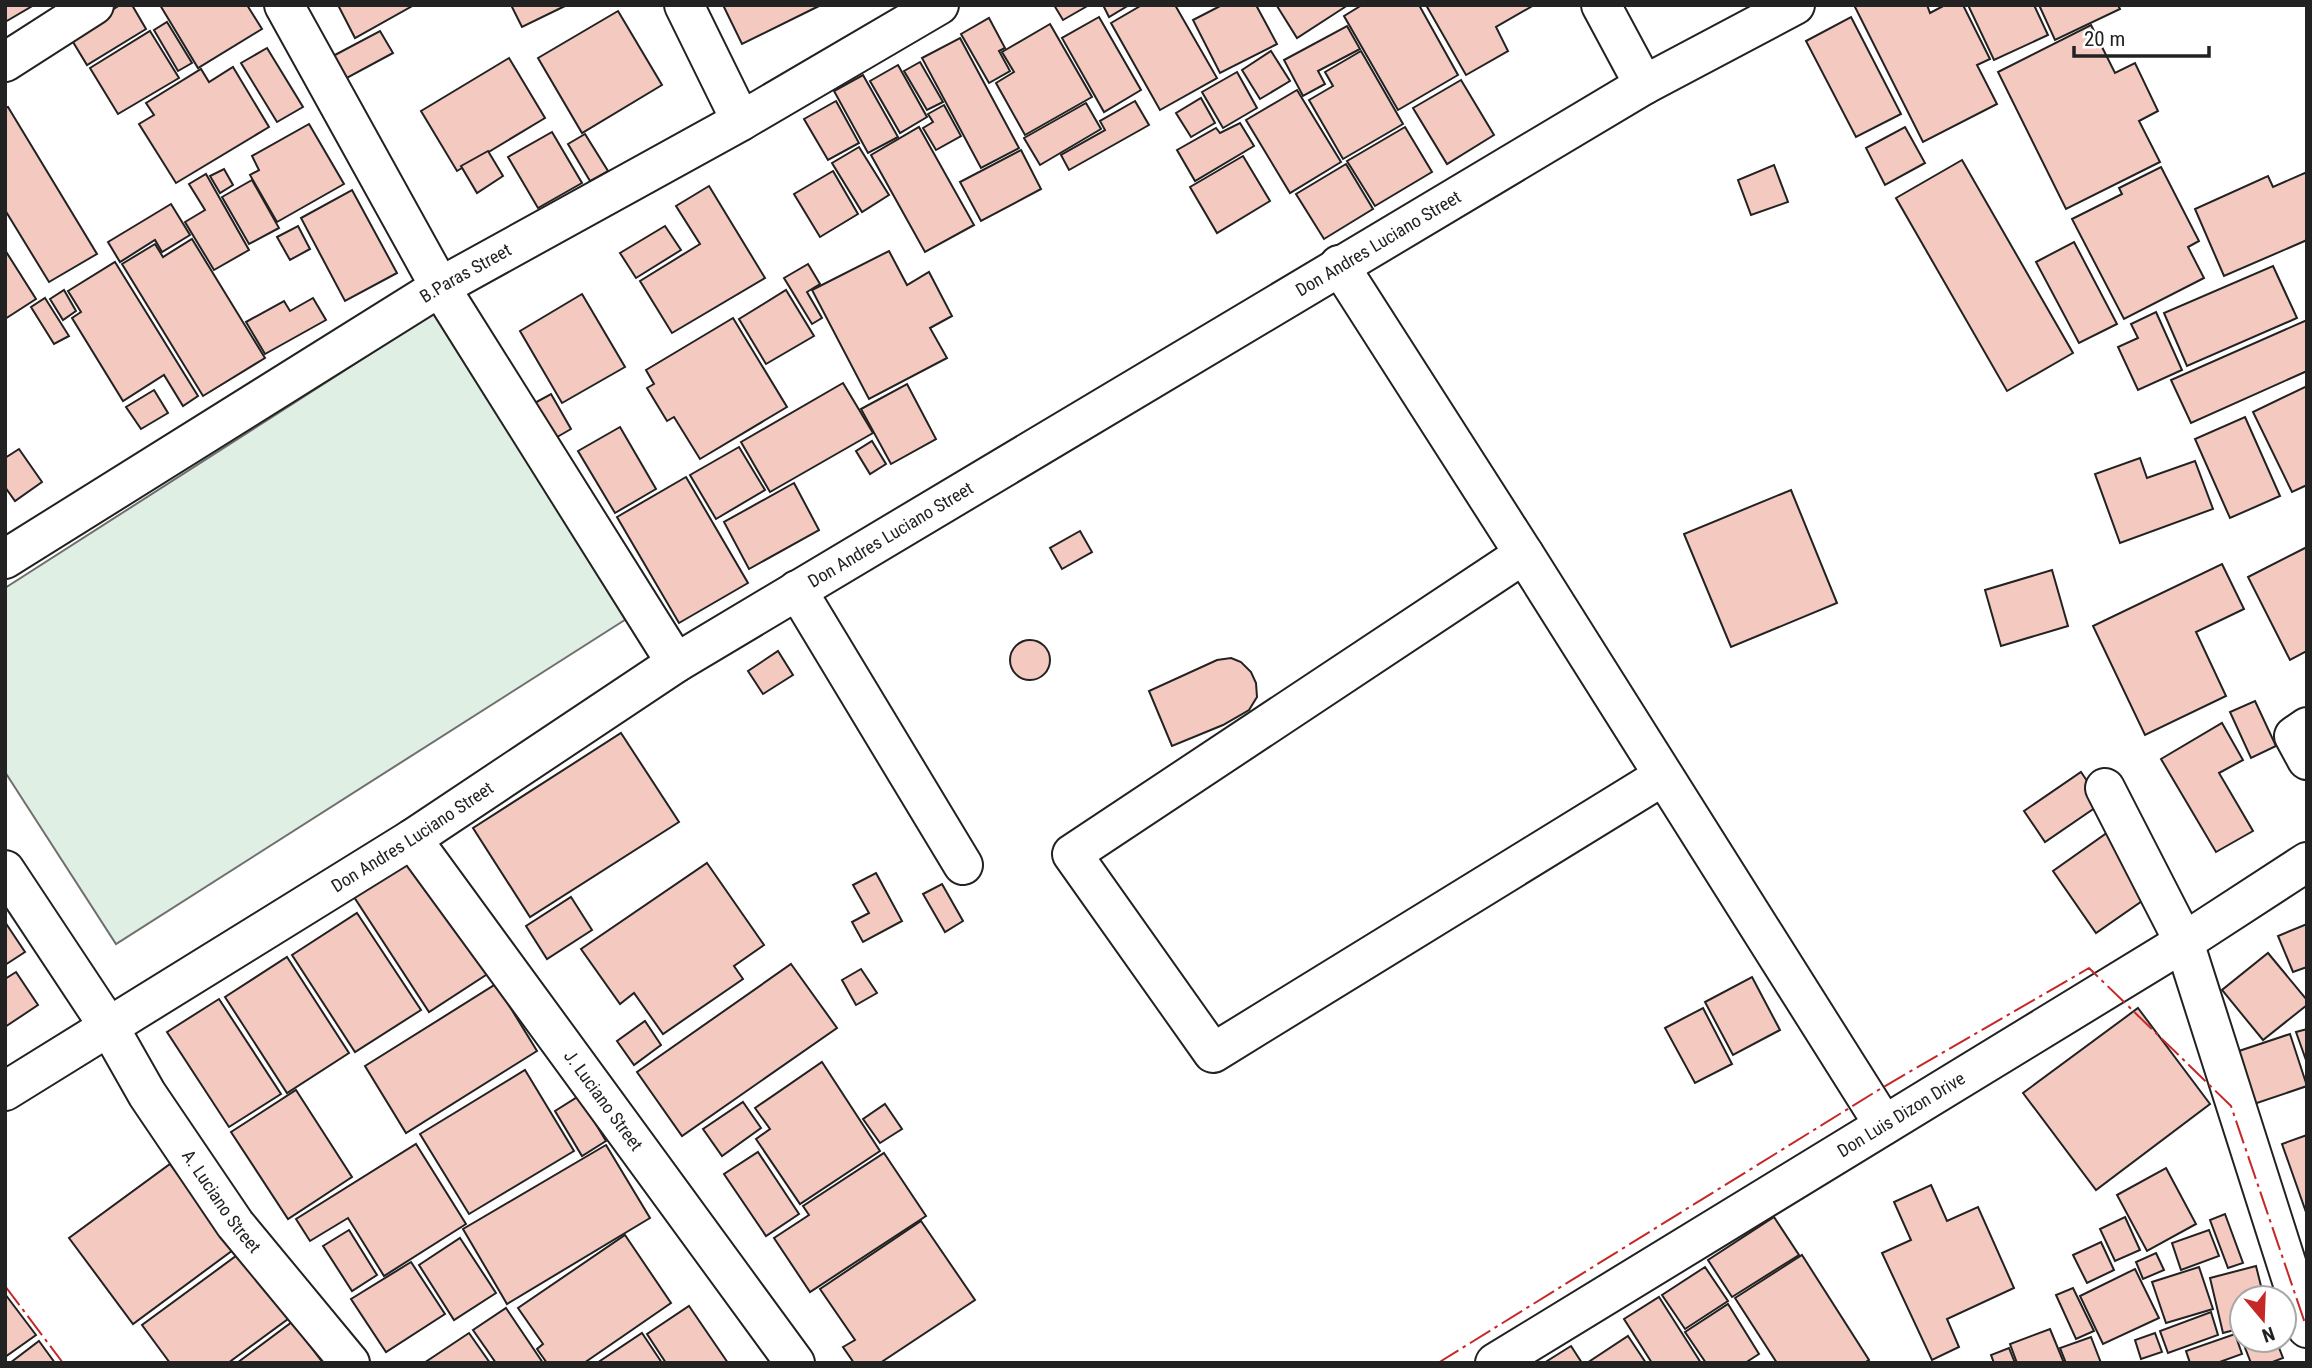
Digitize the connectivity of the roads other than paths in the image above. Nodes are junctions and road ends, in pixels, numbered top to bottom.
1 (94, 5) edge
2 (285, 5) edge
3 (684, 5) edge
4 (939, 5) edge
5 (1601, 5) edge
6 (1795, 5) edge
7 (5, 62) edge
8 (1644, 85) junction
9 (741, 121) junction
10 (1339, 265) junction
11 (440, 287) junction
12 (1524, 554) junction
13 (5, 559) edge
14 (797, 590) junction
15 (676, 663) junction
16 (2307, 727) edge
17 (2307, 760) edge
18 (1663, 776) junction
19 (2105, 788) dead end
20 (412, 839) junction
21 (2307, 862) edge
22 (963, 865) dead end
23 (5, 870) edge
24 (2184, 942) junction
25 (109, 1027) junction
26 (5, 1091) edge
27 (1884, 1125) junction
28 (2307, 1328) edge
29 (350, 1363) edge
30 (795, 1363) edge
31 (1494, 1363) edge

1 - 7 street
2 - 11 street
3 - 9 street
4 - 9 street, B.Paras Street
5 - 8 street
6 - 8 street, Don Andres Luciano Street
8 - 10 street, Don Andres Luciano Street
9 - 11 street, B.Paras Street
10 - 12 street
10 - 14 street, Don Andres Luciano Street
11 - 13 street, B.Paras Street
11 - 15 street
12 - 18 street
12 - 18 street
14 - 15 street, Don Andres Luciano Street
14 - 22 street
15 - 20 street, Don Andres Luciano Street
16 - 17 street
18 - 27 street
19 - 24 street
20 - 25 street, Don Andres Luciano Street
20 - 30 street, J. Luciano Street
21 - 24 street, Don Luis Dizon Drive
23 - 25 street, A. Luciano Street
24 - 27 street, Don Luis Dizon Drive
24 - 28 street
25 - 26 street, Don Andres Luciano Street
25 - 29 street, A. Luciano Street
27 - 31 street, Don Luis Dizon Drive

